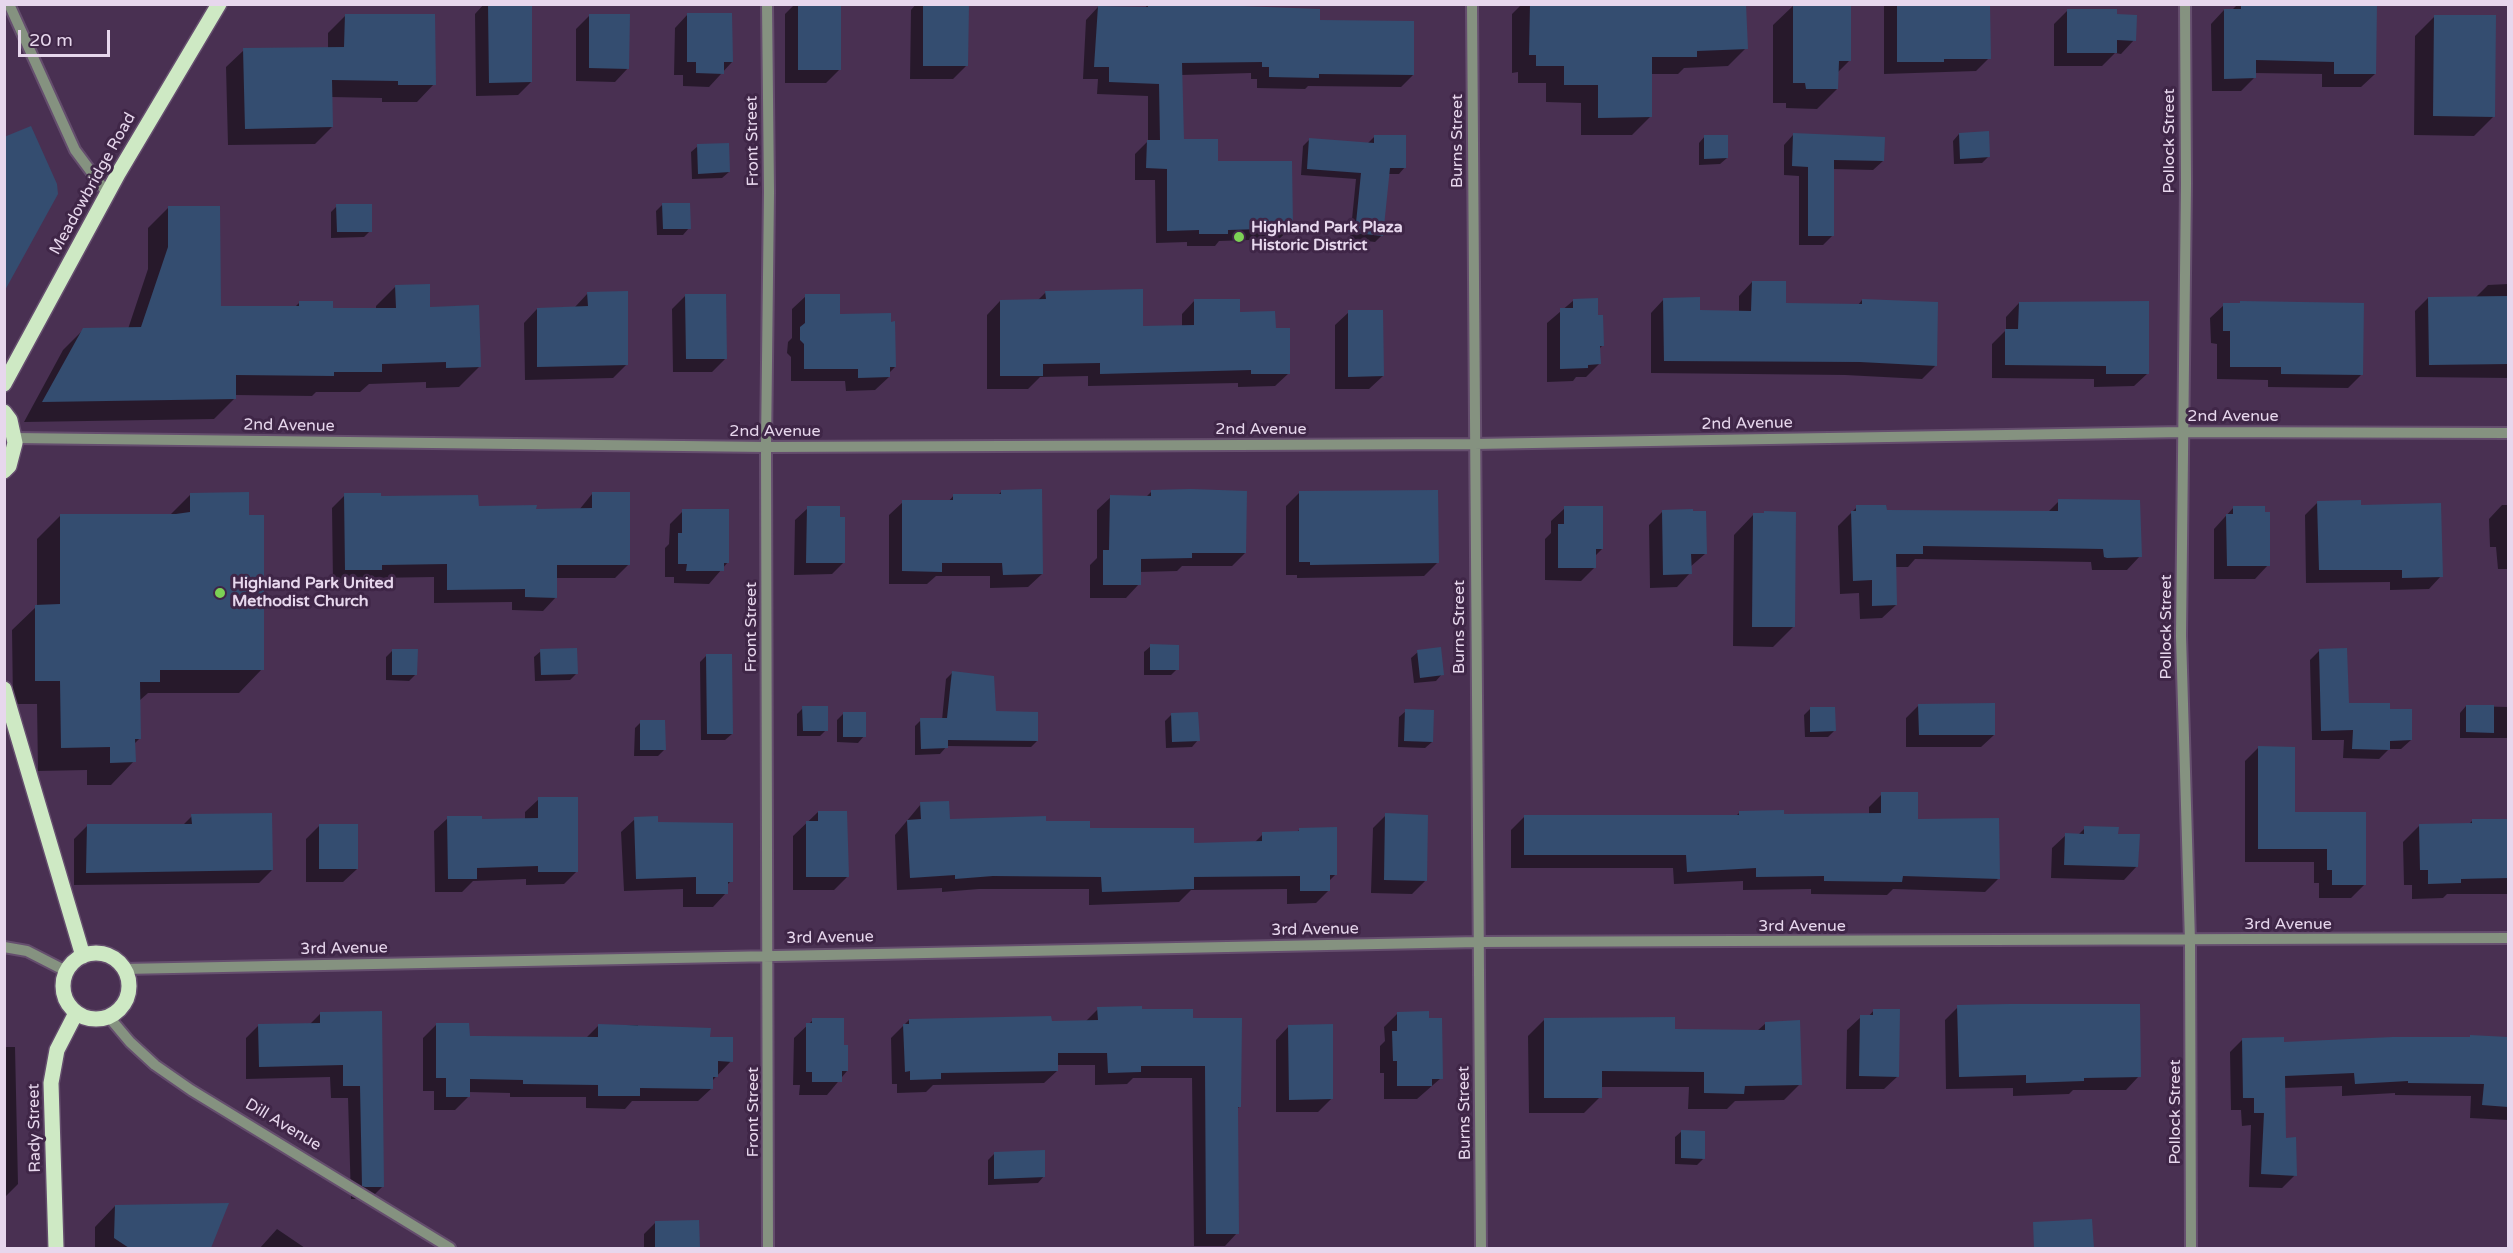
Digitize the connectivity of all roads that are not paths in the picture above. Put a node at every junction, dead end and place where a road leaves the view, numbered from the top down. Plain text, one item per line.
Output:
1 (9, 4) edge
2 (219, 4) edge
3 (767, 4) edge
4 (1472, 4) edge
5 (2185, 4) edge
6 (107, 193) junction
7 (4, 384) edge
8 (4, 412) edge
9 (2183, 432) junction
10 (2508, 433) edge
11 (14, 438) junction
12 (1474, 444) junction
13 (766, 447) junction
14 (4, 471) edge
15 (4, 689) edge
16 (2508, 938) edge
17 (2190, 941) junction
18 (1478, 942) junction
19 (4, 947) edge
20 (769, 954) junction
21 (83, 956) junction
22 (123, 969) junction
23 (66, 971) junction
24 (76, 1013) junction
25 (109, 1017) junction
26 (56, 1248) edge
27 (450, 1248) edge
28 (768, 1248) edge
29 (1481, 1248) edge
30 (2191, 1248) edge

1 - 6 street
2 - 6 main road, Meadowbridge Road
3 - 13 street, Front Street
4 - 12 street, Burns Street
5 - 9 street, Pollock Street
6 - 7 main road, Meadowbridge Road
8 - 11 main road
9 - 10 street, 2nd Avenue
9 - 12 street, 2nd Avenue
9 - 17 street, Pollock Street
11 - 13 street, 2nd Avenue
11 - 14 main road
12 - 13 street, 2nd Avenue
12 - 18 street, Burns Street
13 - 20 street, Front Street
15 - 21 main road
16 - 17 street, 3rd Avenue
17 - 18 street, 3rd Avenue
17 - 30 street, Pollock Street
18 - 20 street, 3rd Avenue
18 - 29 street, Burns Street
19 - 23 street
20 - 22 street, 3rd Avenue
20 - 28 street, Front Street
21 - 22 main road
21 - 23 main road
22 - 25 main road
23 - 24 main road
24 - 25 main road
24 - 26 main road, Rady Street
25 - 27 street, Dill Avenue

